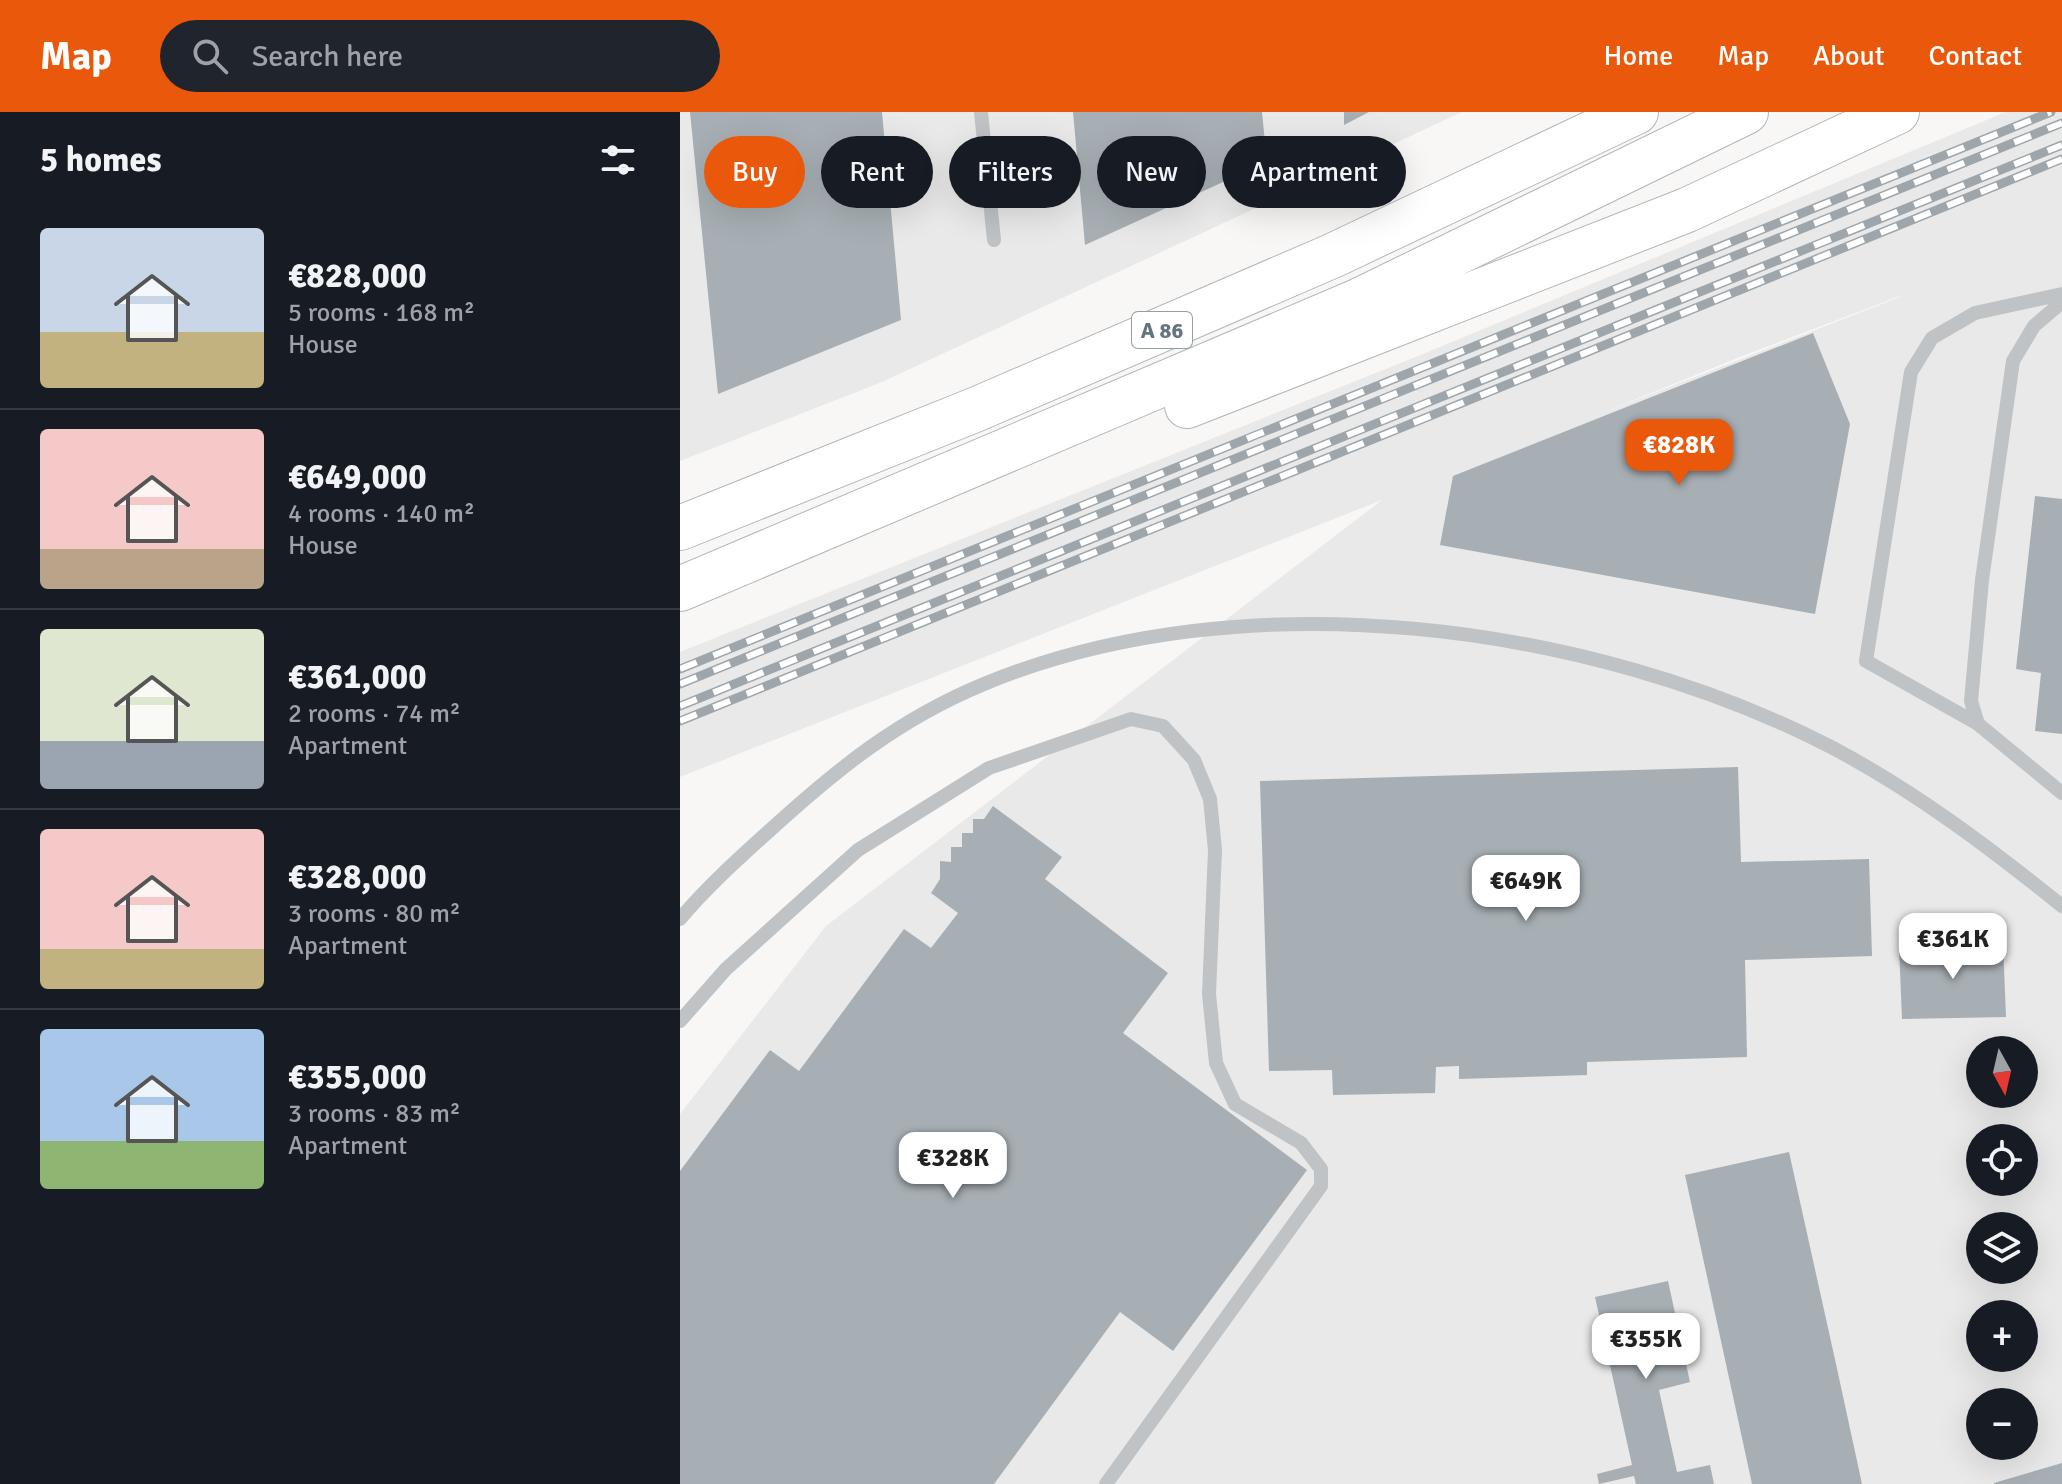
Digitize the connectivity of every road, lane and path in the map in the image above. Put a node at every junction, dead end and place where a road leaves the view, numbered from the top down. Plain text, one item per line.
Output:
1 (981, 112) edge
2 (1636, 112) edge
3 (1746, 112) edge
4 (1897, 112) edge
5 (994, 240) dead end
6 (2062, 294) edge
7 (2062, 302) edge
8 (996, 456) junction
9 (680, 528) edge
10 (680, 589) edge
11 (1978, 724) junction
12 (2062, 793) edge
13 (2062, 906) edge
14 (680, 919) edge
15 (680, 1021) edge
16 (1106, 1484) edge

1 - 5 lane
2 - 9 highway, A 86
3 - 8 highway, A 86
4 - 8 highway
6 - 11 lane
7 - 11 lane
8 - 10 highway, A 86
11 - 12 lane
13 - 14 lane
15 - 16 lane

